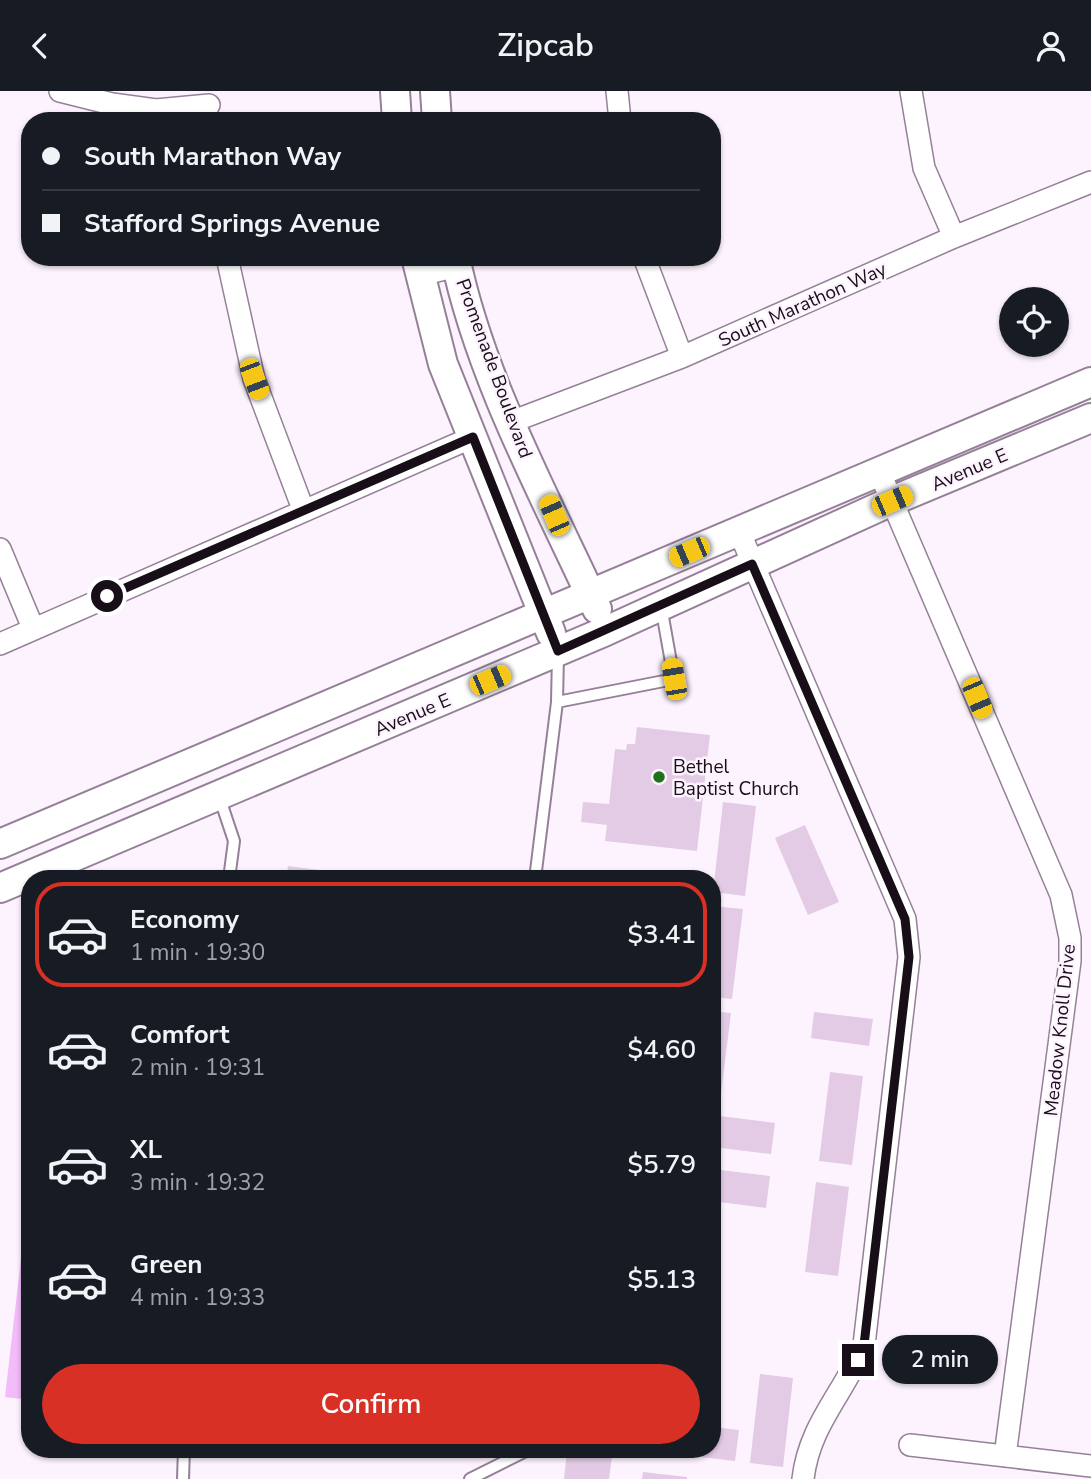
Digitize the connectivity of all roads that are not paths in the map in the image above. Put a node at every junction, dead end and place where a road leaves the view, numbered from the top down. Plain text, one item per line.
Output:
1 (60, 91) edge
2 (395, 91) edge
3 (435, 91) edge
4 (617, 91) edge
5 (911, 91) edge
6 (210, 106) edge
7 (396, 112) edge
8 (436, 112) edge
9 (619, 112) edge
10 (1091, 182) edge
11 (954, 237) junction
12 (229, 266) edge
13 (418, 266) edge
14 (457, 266) edge
15 (648, 266) edge
16 (682, 357) junction
17 (1091, 383) edge
18 (1091, 418) edge
19 (511, 422) junction
20 (473, 437) junction
21 (879, 471) junction
22 (892, 501) junction
23 (303, 509) junction
24 (739, 531) junction
25 (0, 549) edge
26 (752, 564) junction
27 (590, 594) junction
28 (661, 607) junction
29 (544, 615) junction
30 (33, 628) junction
31 (606, 631) junction
32 (0, 644) edge
33 (558, 651) junction
34 (557, 702) junction
35 (204, 759) junction
36 (219, 796) junction
37 (0, 844) edge
38 (43, 870) edge
39 (230, 870) edge
40 (536, 870) edge
41 (21, 879) edge
42 (0, 888) edge
43 (910, 1445) dead end
44 (1005, 1456) junction
45 (184, 1458) edge
46 (512, 1458) edge
47 (1091, 1466) edge
48 (183, 1479) edge
49 (470, 1479) edge
50 (803, 1479) edge

1 - 6 street
2 - 7 street
3 - 8 street
4 - 9 street
5 - 11 street
10 - 11 street, South Marathon Way
11 - 16 street, South Marathon Way
12 - 23 street
13 - 20 street
14 - 19 street, Promenade Boulevard
15 - 16 street
16 - 19 street, South Marathon Way
17 - 21 street, Avenue E
18 - 22 street, Avenue E
19 - 27 street, Promenade Boulevard
20 - 23 street
20 - 29 street
21 - 22 street, Meadow Knoll Drive
21 - 24 street, Avenue E
22 - 26 street, Avenue E
22 - 44 street, Meadow Knoll Drive
23 - 30 street
24 - 26 street
24 - 27 street, Avenue E
25 - 30 street
26 - 28 street, Avenue E
26 - 50 street
27 - 29 street, Avenue E
27 - 31 street, Promenade Boulevard
28 - 31 street, Avenue E
28 - 34 lane
29 - 33 street
29 - 35 street, Avenue E
30 - 32 street
31 - 33 street, Avenue E
33 - 34 lane
33 - 36 street, Avenue E
34 - 40 lane
35 - 36 street
35 - 37 street, Avenue E
36 - 38 street, Avenue E
36 - 39 lane
41 - 42 street, Avenue E
43 - 44 street
44 - 47 street
45 - 48 lane
46 - 49 lane

